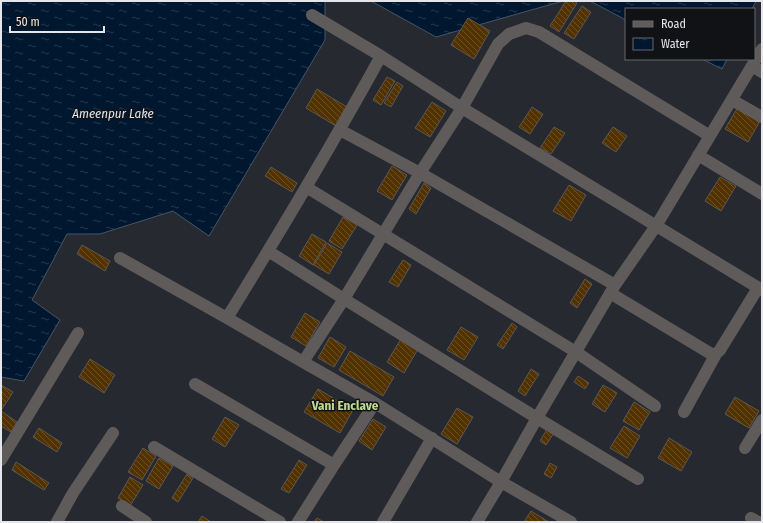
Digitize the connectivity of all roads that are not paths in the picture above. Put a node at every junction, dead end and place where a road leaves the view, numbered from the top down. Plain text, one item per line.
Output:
1 (312, 15) dead end
2 (762, 49) edge
3 (381, 56) junction
4 (757, 69) edge
5 (732, 100) junction
6 (462, 108) junction
7 (762, 117) edge
8 (340, 130) junction
9 (710, 136) junction
10 (698, 155) junction
11 (420, 173) junction
12 (306, 187) junction
13 (762, 194) edge
14 (656, 226) junction
15 (383, 234) junction
16 (268, 251) junction
17 (120, 258) dead end
18 (613, 289) junction
19 (760, 289) edge
20 (344, 299) junction
21 (227, 318) junction
22 (78, 333) dead end
23 (576, 352) junction
24 (716, 354) junction
25 (303, 362) junction
26 (195, 384) dead end
27 (375, 402) junction
28 (655, 406) dead end
29 (684, 412) dead end
30 (537, 418) junction
31 (762, 420) edge
32 (113, 433) dead end
33 (432, 438) junction
34 (154, 447) dead end
35 (745, 448) dead end
36 (1, 460) edge
37 (334, 465) junction
38 (638, 479) dead end
39 (501, 482) junction
40 (122, 506) dead end
41 (57, 522) edge
42 (146, 522) edge
43 (280, 522) edge
44 (298, 522) edge
45 (383, 522) edge
46 (477, 522) edge
47 (571, 522) edge

1 - 3 street
2 - 4 street
3 - 6 street
3 - 8 street
4 - 5 street
5 - 7 street
5 - 9 street
6 - 9 street
6 - 11 street
6 - 14 street
8 - 11 street
8 - 12 street
9 - 10 street
10 - 13 street
10 - 14 street
11 - 15 street
11 - 18 street
12 - 15 street
12 - 16 street
14 - 18 street
14 - 19 street
15 - 20 street
15 - 23 street
16 - 20 street
16 - 21 street
17 - 21 street
18 - 23 street
18 - 24 street
19 - 24 street
20 - 25 street
20 - 30 street
21 - 25 street
22 - 36 street
23 - 28 street
23 - 30 street
24 - 29 street
25 - 27 street
26 - 37 street
27 - 33 street
27 - 37 street
30 - 38 street
30 - 39 street
31 - 35 street
32 - 41 street
33 - 39 street
33 - 45 street
34 - 43 street
37 - 44 street
39 - 46 street
39 - 47 street
40 - 42 street

